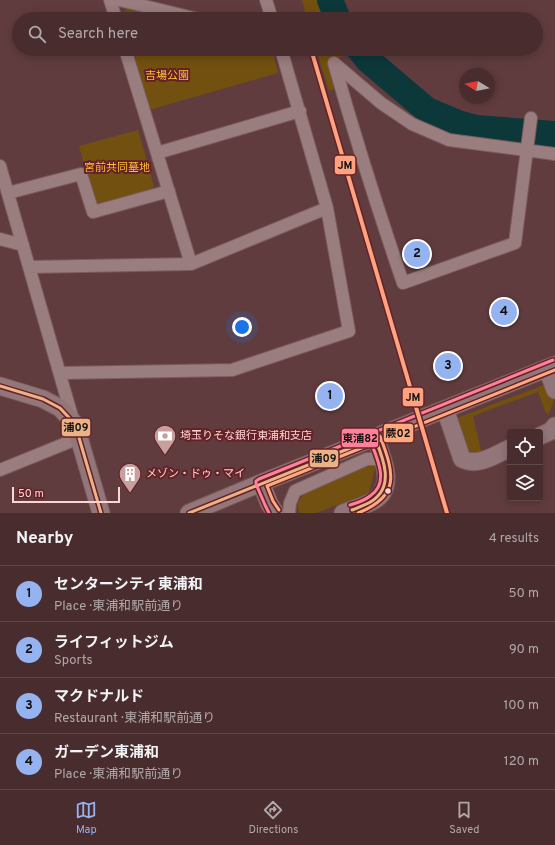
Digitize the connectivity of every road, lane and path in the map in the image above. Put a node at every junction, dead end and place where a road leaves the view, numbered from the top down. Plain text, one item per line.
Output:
1 (110, 0) edge
2 (119, 0) edge
3 (266, 0) edge
4 (114, 12) edge
5 (169, 12) edge
6 (270, 12) edge
7 (127, 56) edge
8 (283, 56) edge
9 (300, 112) junction
10 (531, 118) dead end
11 (527, 151) junction
12 (157, 153) junction
13 (555, 154) edge
14 (0, 166) edge
15 (169, 191) junction
16 (8, 193) junction
17 (327, 208) junction
18 (0, 238) edge
19 (23, 245) junction
20 (191, 264) junction
21 (29, 267) junction
22 (551, 367) edge
23 (60, 373) junction
24 (0, 386) edge
25 (555, 390) edge
26 (445, 409) junction
27 (555, 426) edge
28 (77, 431) junction
29 (543, 435) edge
30 (375, 438) junction
31 (507, 449) edge
32 (384, 462) junction
33 (0, 470) edge
34 (260, 483) junction
35 (101, 513) edge
36 (189, 513) edge
37 (275, 513) edge
38 (289, 513) edge
39 (344, 513) edge

1 - 4 street
2 - 5 street
3 - 6 street
7 - 12 street
8 - 9 street
9 - 12 street
9 - 17 street
10 - 11 street
11 - 11 street
11 - 13 street
12 - 15 street
14 - 16 street
15 - 16 street
15 - 20 street
16 - 19 street
17 - 20 street
17 - 23 street
18 - 19 street
19 - 21 street
20 - 21 street
21 - 23 street
22 - 25 street
22 - 26 street
23 - 28 street
24 - 28 street
26 - 30 street
26 - 31 street
27 - 29 street
28 - 33 street
28 - 35 street
30 - 32 street
30 - 34 street
32 - 38 street
32 - 39 street
34 - 36 street
34 - 37 street

